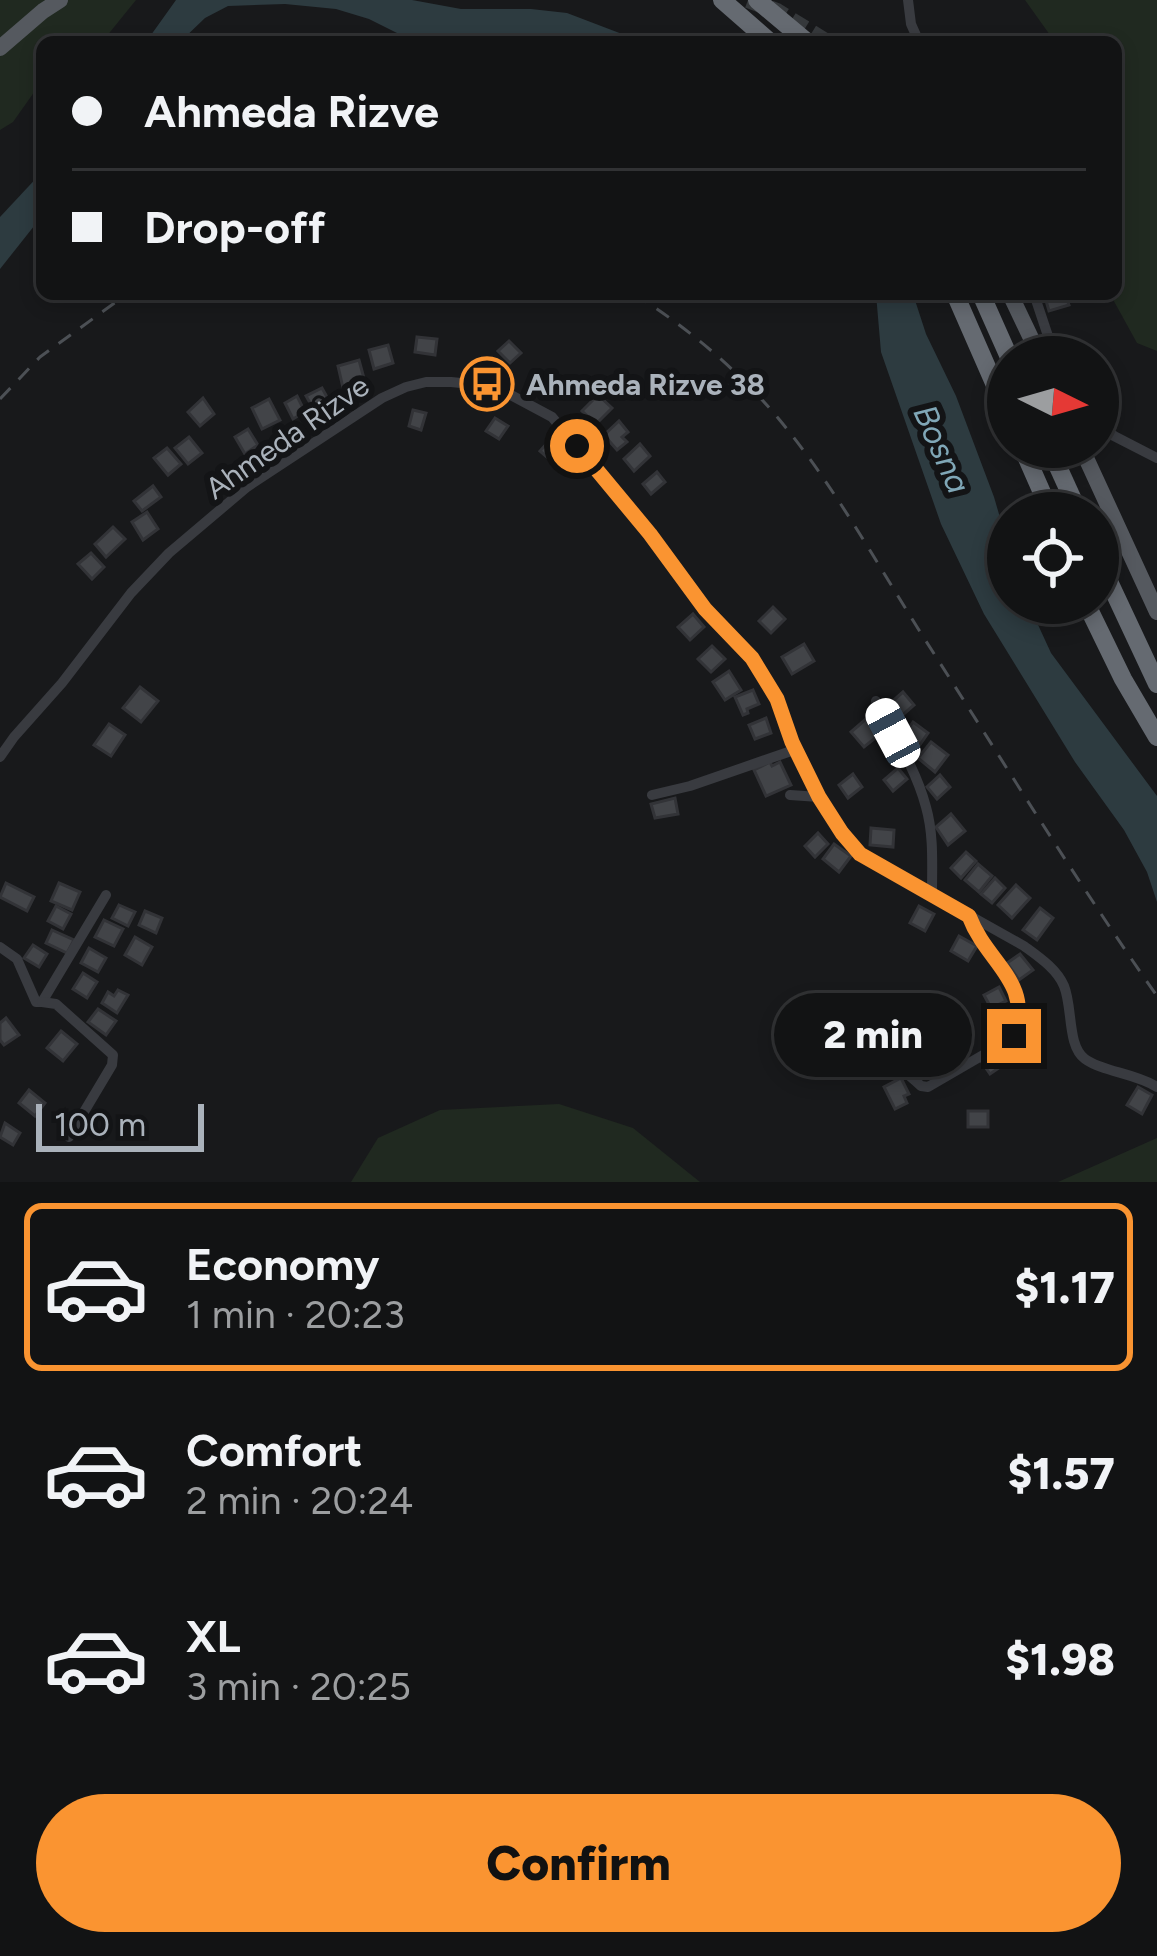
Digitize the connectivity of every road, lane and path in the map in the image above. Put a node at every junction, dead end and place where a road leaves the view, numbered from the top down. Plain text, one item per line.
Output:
1 (60, 0) edge
2 (722, 0) edge
3 (757, 0) edge
4 (908, 0) edge
5 (763, 36) edge
6 (800, 36) edge
7 (916, 36) edge
8 (0, 48) edge
9 (959, 300) edge
10 (984, 300) edge
11 (1015, 300) edge
12 (1036, 300) edge
13 (1035, 325) junction
14 (1000, 336) edge
15 (1037, 336) edge
16 (1042, 336) edge
17 (987, 366) edge
18 (1119, 439) edge
19 (1157, 458) edge
20 (1091, 468) edge
21 (1119, 603) edge
22 (1157, 612) edge
23 (1096, 624) edge
24 (1157, 684) edge
25 (876, 701) dead end
26 (1157, 736) edge
27 (797, 749) junction
28 (0, 757) edge
29 (652, 794) dead end
30 (790, 795) dead end
31 (819, 797) junction
32 (932, 894) junction
33 (106, 895) dead end
34 (969, 916) junction
35 (0, 947) edge
36 (42, 1002) junction
37 (819, 1045) dead end
38 (892, 1065) junction
39 (866, 1075) dead end
40 (1157, 1087) edge
41 (69, 1137) dead end

1 - 8 main road
2 - 5 highway
3 - 6 highway
4 - 7 street
9 - 17 highway
10 - 14 highway
11 - 13 main road
12 - 13 street
13 - 15 main road
13 - 16 street
18 - 19 street
20 - 22 main road
21 - 24 highway
23 - 26 highway
25 - 32 street
27 - 28 street, Ahmeda Rizve
27 - 29 street
27 - 31 street, Ahmeda Rizve
30 - 31 street
31 - 32 street, Ahmeda Rizve
32 - 34 street, Ahmeda Rizve
33 - 36 street
34 - 38 street
34 - 40 street, Ahmeda Rizve
35 - 36 street
36 - 41 street
37 - 38 lane
38 - 39 street

